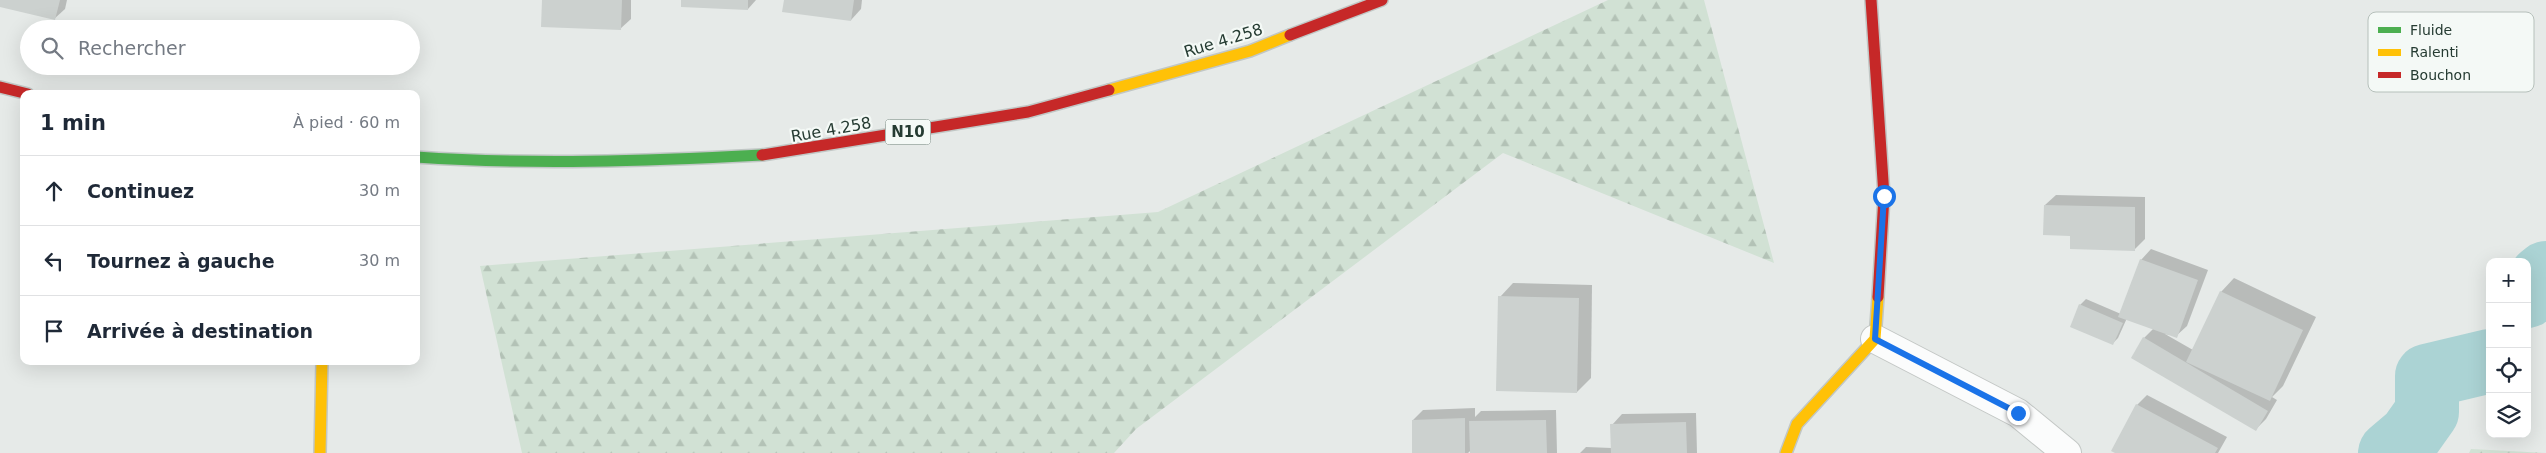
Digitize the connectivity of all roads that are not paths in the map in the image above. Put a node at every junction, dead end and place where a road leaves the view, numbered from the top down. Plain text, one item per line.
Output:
1 (1382, 0) edge
2 (1871, 0) edge
3 (0, 87) edge
4 (20, 92) edge
5 (420, 157) edge
6 (1875, 339) junction
7 (322, 365) edge
8 (320, 453) edge
9 (1786, 453) edge
10 (2067, 453) edge

1 - 5 main road, Rue 4.258 / N10
2 - 6 main road
3 - 4 main road
6 - 9 main road
6 - 10 street
7 - 8 main road

